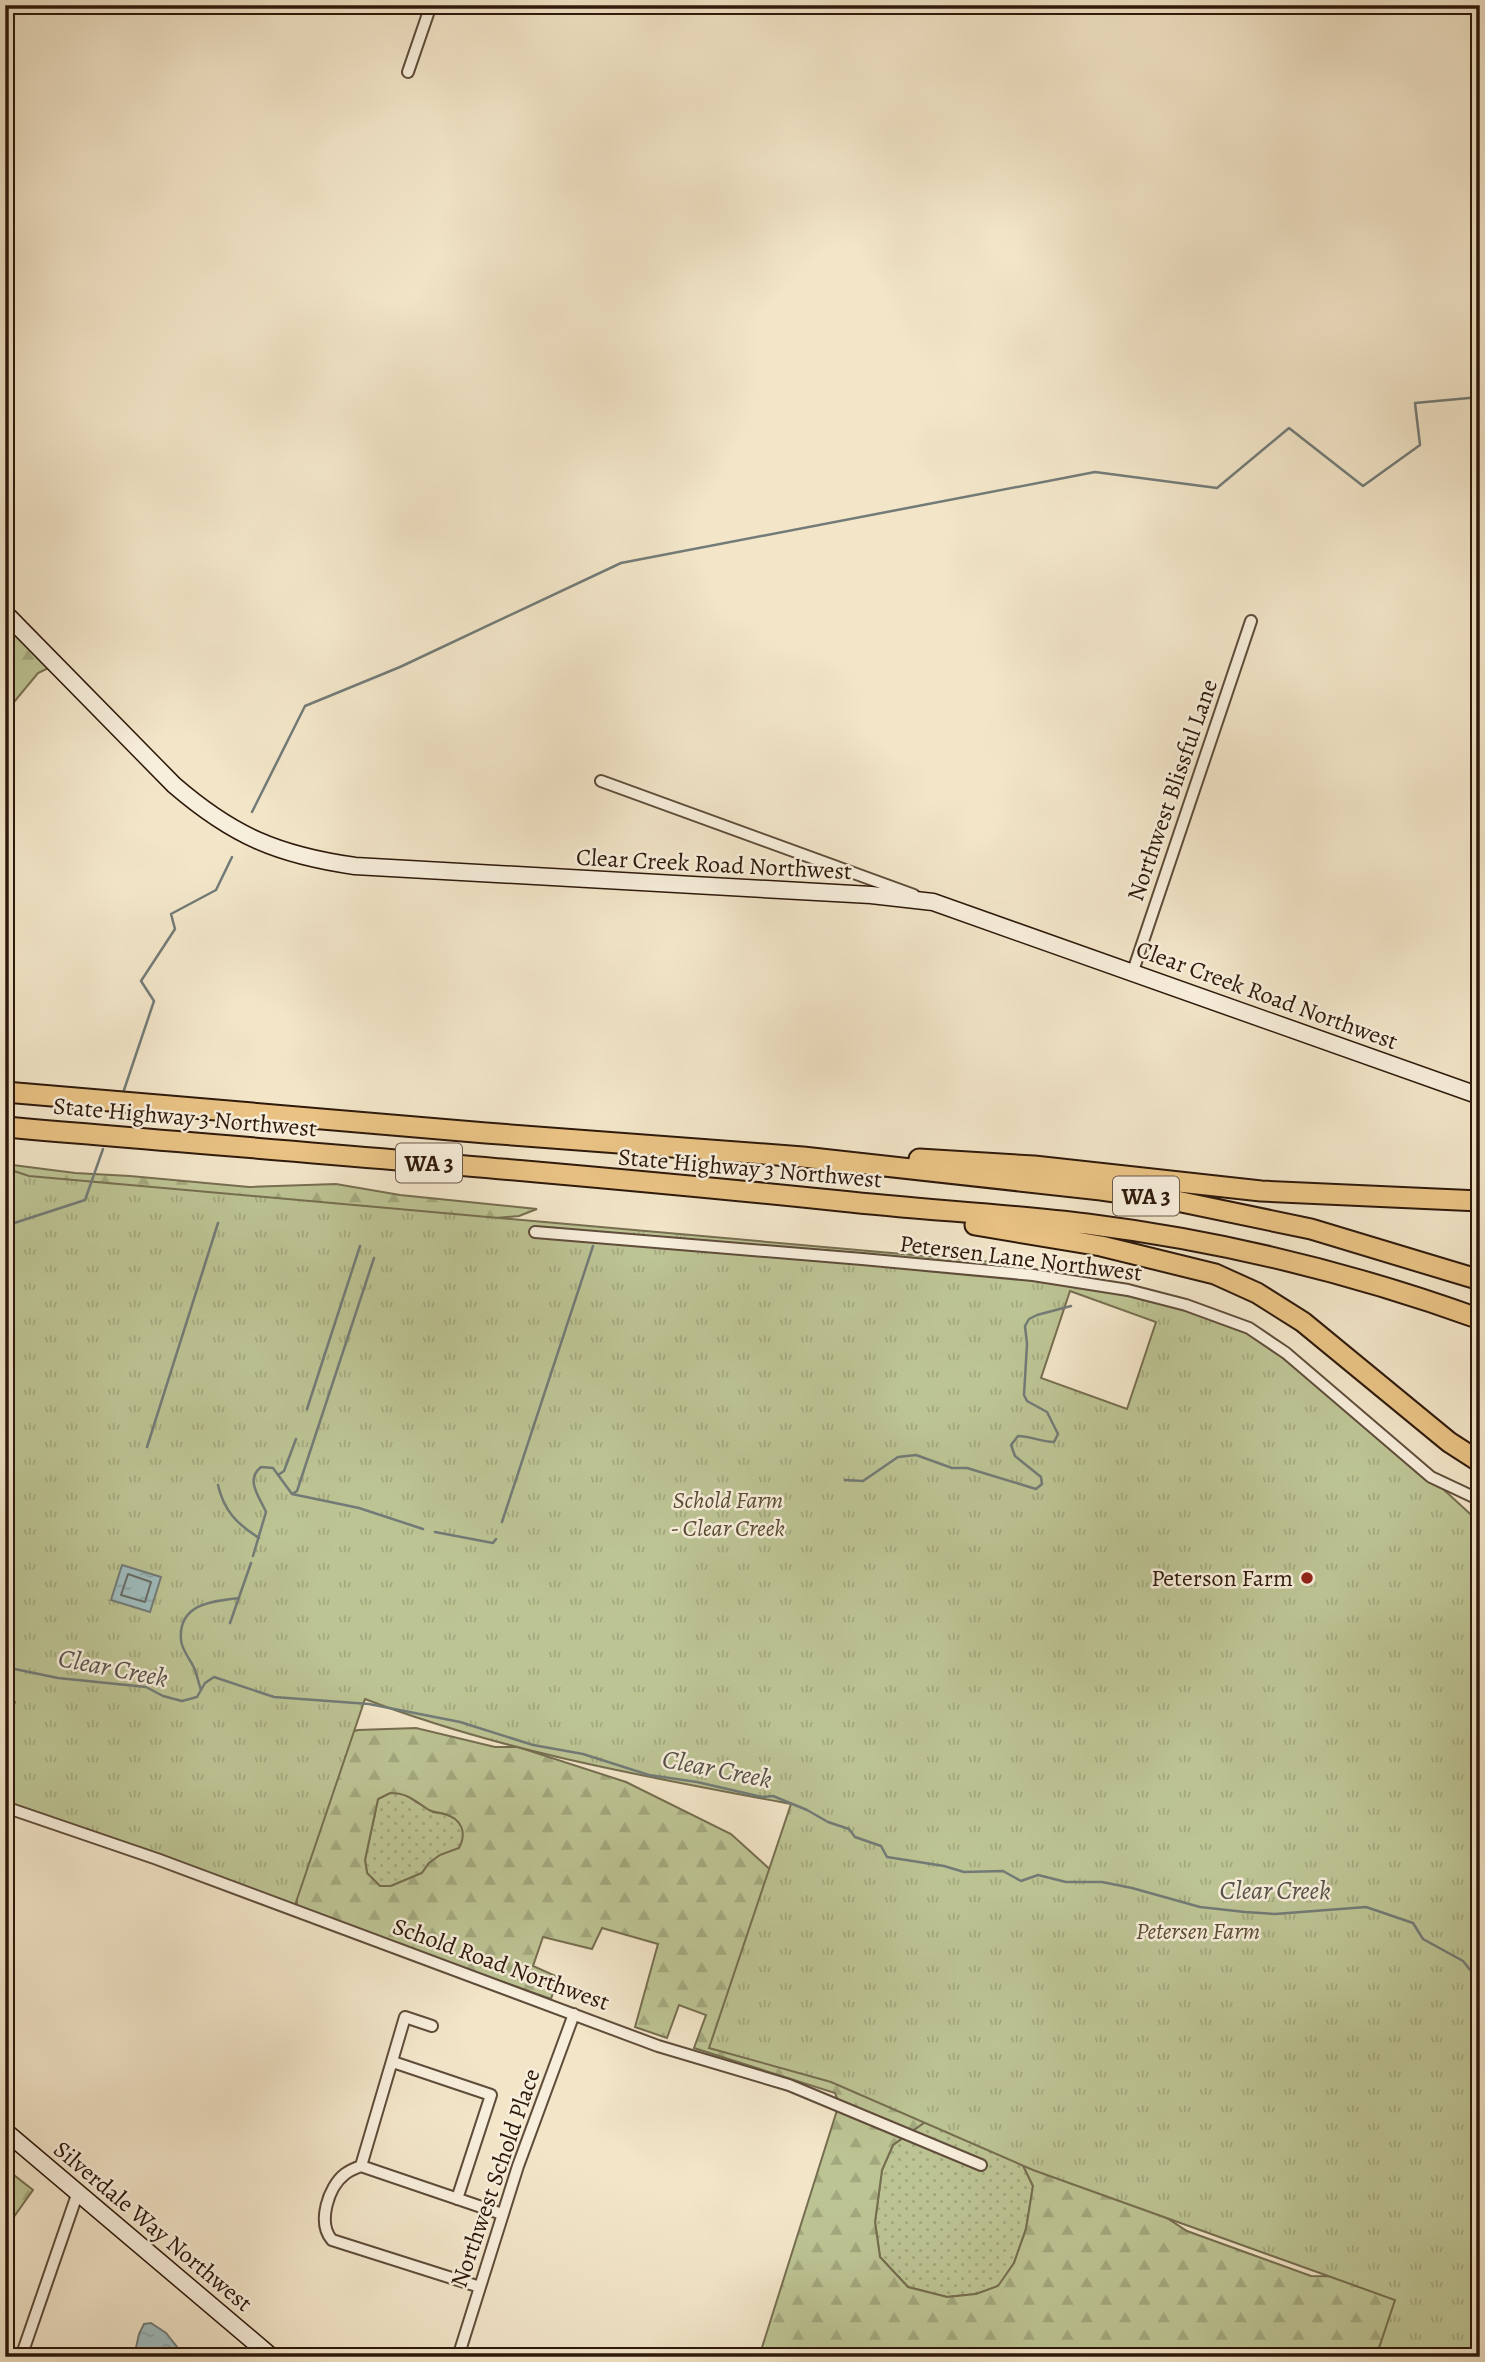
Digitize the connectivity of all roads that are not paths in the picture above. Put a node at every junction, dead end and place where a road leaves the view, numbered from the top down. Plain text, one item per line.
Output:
1 (431, 5) edge
2 (408, 72) dead end
3 (5, 613) edge
4 (1251, 621) dead end
5 (601, 781) dead end
6 (933, 902) junction
7 (1133, 971) junction
8 (5, 1091) edge
9 (1480, 1096) edge
10 (5, 1127) edge
11 (803, 1157) junction
12 (1480, 1201) edge
13 (853, 1203) junction
14 (535, 1233) dead end
15 (1480, 1280) edge
16 (1480, 1319) edge
17 (1480, 1462) edge
18 (1480, 1500) edge
19 (5, 1807) edge
20 (573, 2014) junction
21 (432, 2026) dead end
22 (393, 2062) junction
23 (5, 2131) edge
24 (981, 2165) dead end
25 (361, 2166) junction
26 (78, 2192) junction
27 (457, 2199) junction
28 (502, 2214) junction
29 (480, 2287) junction
30 (21, 2357) edge
31 (272, 2357) edge
32 (458, 2357) edge

1 - 2 street
3 - 6 main road, Clear Creek Road Northwest
4 - 7 street, Northwest Blissful Lane
5 - 6 street
6 - 7 main road, Clear Creek Road Northwest
7 - 9 main road, Clear Creek Road Northwest
8 - 11 highway, State Highway 3 Northwest / WA 3
10 - 13 highway, State Highway 3 Northwest / WA 3
11 - 12 highway
11 - 15 highway, State Highway 3 Northwest / WA 3
13 - 16 highway, State Highway 3 Northwest / WA 3
13 - 17 highway
14 - 18 street, Petersen Lane Northwest
19 - 20 street, Schold Road Northwest
20 - 24 street, Schold Road Northwest
20 - 28 street, Northwest Schold Place
21 - 22 street
22 - 25 street
22 - 27 street
23 - 26 main road, Silverdale Way Northwest
25 - 27 street
25 - 29 street
26 - 30 street
26 - 31 main road, Silverdale Way Northwest
27 - 28 street
28 - 29 street, Northwest Schold Place
29 - 32 street, Northwest Schold Place

